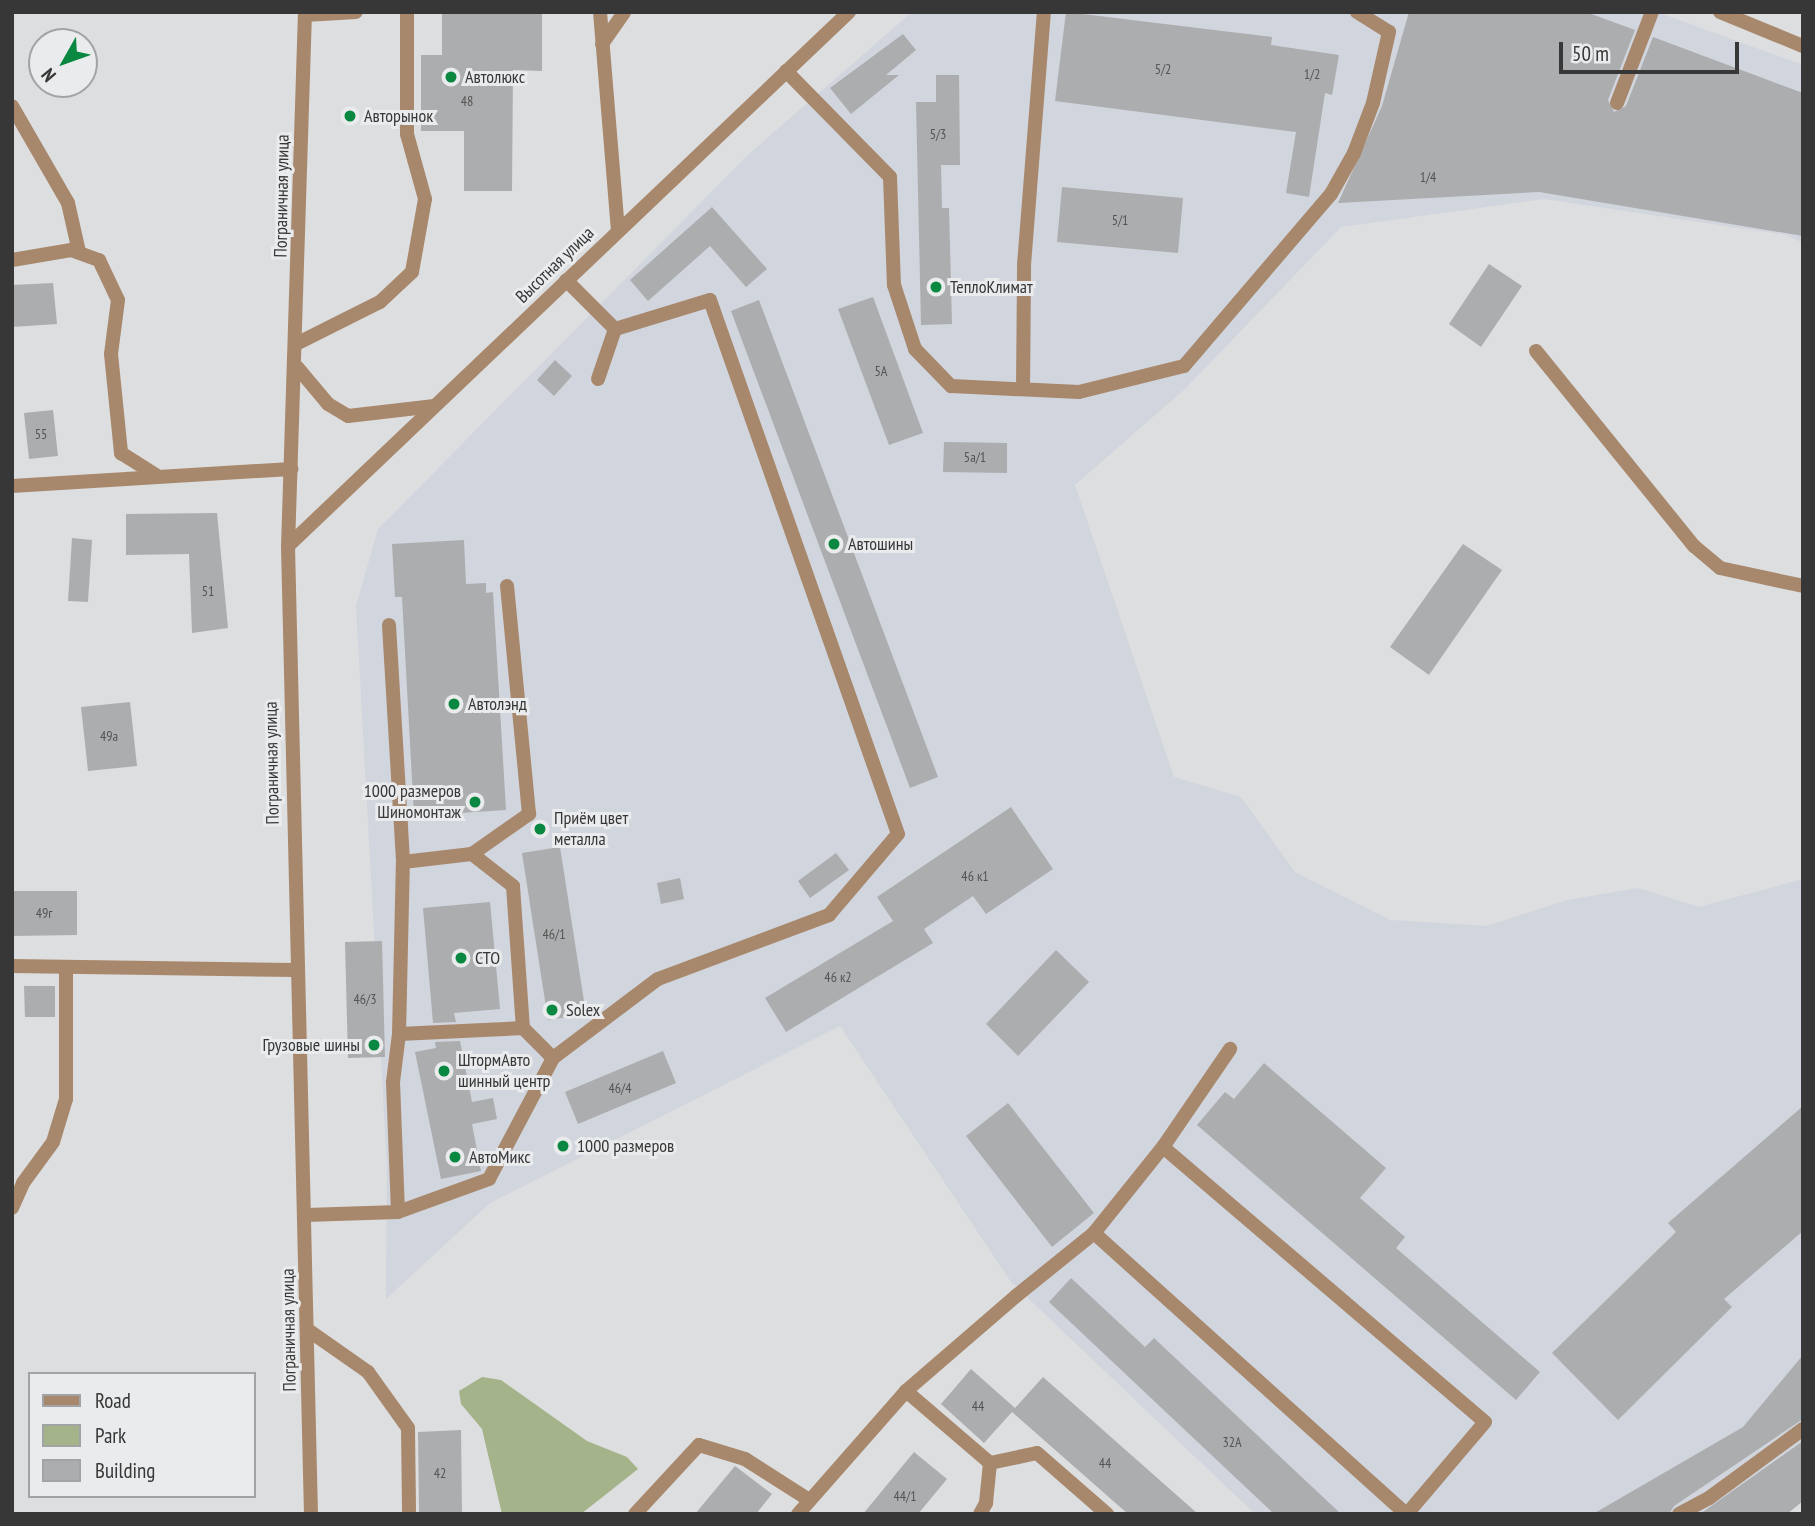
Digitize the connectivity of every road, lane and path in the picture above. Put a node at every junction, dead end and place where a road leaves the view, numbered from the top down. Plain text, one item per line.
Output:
1 (356, 12) edge
2 (407, 12) edge
3 (600, 12) edge
4 (624, 12) edge
5 (849, 12) edge
6 (1044, 12) edge
7 (1357, 12) edge
8 (1652, 12) edge
9 (1720, 12) edge
10 (305, 13) edge
11 (601, 44) junction
12 (1803, 46) edge
13 (786, 71) junction
14 (1617, 103) dead end
15 (12, 106) edge
16 (618, 230) junction
17 (79, 252) junction
18 (12, 260) edge
19 (566, 280) junction
20 (615, 329) junction
21 (298, 343) junction
22 (1536, 351) dead end
23 (297, 367) junction
24 (598, 379) dead end
25 (1023, 389) junction
26 (434, 406) junction
27 (290, 469) junction
28 (156, 475) junction
29 (12, 486) edge
30 (288, 546) junction
31 (507, 586) dead end
32 (1803, 586) edge
33 (389, 625) dead end
34 (472, 854) junction
35 (403, 862) junction
36 (12, 966) edge
37 (66, 970) junction
38 (295, 971) junction
39 (523, 1028) junction
40 (399, 1034) junction
41 (1230, 1049) dead end
42 (553, 1058) junction
43 (1163, 1147) junction
44 (12, 1208) edge
45 (398, 1212) junction
46 (306, 1215) junction
47 (1094, 1233) junction
48 (308, 1330) junction
49 (906, 1391) junction
50 (1803, 1429) edge
51 (990, 1463) junction
52 (809, 1500) junction
53 (311, 1514) edge
54 (409, 1514) edge
55 (635, 1514) edge
56 (798, 1514) edge
57 (980, 1514) edge
58 (1107, 1514) edge
59 (1406, 1514) edge
60 (1679, 1514) edge

1 - 10 street
2 - 21 street
3 - 11 street
4 - 11 street
5 - 13 street, Высотная улица
6 - 25 street
7 - 25 street
8 - 14 street
9 - 12 street
10 - 21 street, Пограничная улица
11 - 16 street
13 - 16 street, Высотная улица
13 - 25 street
15 - 17 street
16 - 19 street, Высотная улица
17 - 18 street
17 - 28 street
19 - 20 street
19 - 26 street, Высотная улица
20 - 24 street
20 - 42 street
21 - 23 street, Пограничная улица
22 - 32 street
23 - 26 street
23 - 27 street, Пограничная улица
26 - 30 street, Высотная улица
27 - 28 street
27 - 30 street, Пограничная улица
28 - 29 street
30 - 38 street, Пограничная улица
31 - 34 street
33 - 35 street
34 - 35 street
34 - 39 street
35 - 40 street
36 - 37 street
37 - 38 street
37 - 44 street
38 - 46 street, Пограничная улица
39 - 40 street
39 - 42 street
40 - 45 street
41 - 43 street
42 - 45 street
43 - 47 street
43 - 59 street
45 - 46 street
46 - 48 street, Пограничная улица
47 - 49 street
47 - 59 street
48 - 53 street, Пограничная улица
48 - 54 street
49 - 51 street
49 - 52 street
50 - 60 street
51 - 57 street
51 - 58 street
52 - 55 street
52 - 56 street

